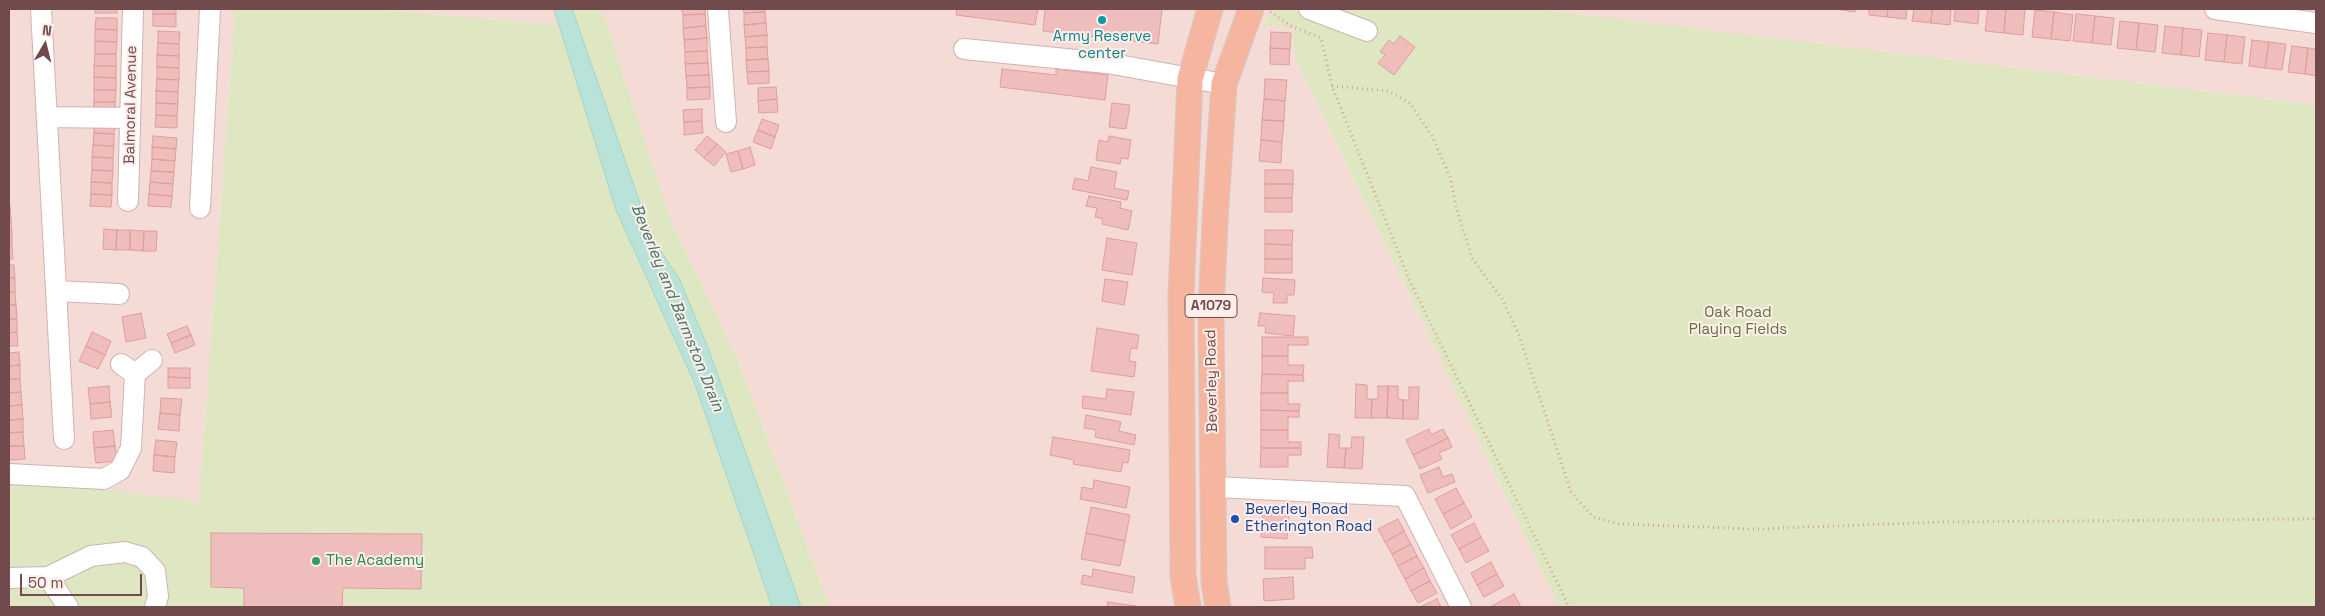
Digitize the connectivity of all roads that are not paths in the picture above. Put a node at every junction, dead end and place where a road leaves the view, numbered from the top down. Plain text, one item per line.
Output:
1 (42, 9) edge
2 (133, 9) edge
3 (210, 9) edge
4 (718, 9) edge
5 (1210, 9) edge
6 (1251, 9) edge
7 (1309, 9) edge
8 (2216, 9) edge
9 (2316, 23) edge
10 (1366, 31) dead end
11 (964, 49) dead end
12 (1190, 79) junction
13 (1224, 84) junction
14 (47, 118) junction
15 (130, 118) junction
16 (726, 122) dead end
17 (128, 201) dead end
18 (200, 208) dead end
19 (1184, 219) junction
20 (1215, 221) junction
21 (56, 291) junction
22 (119, 294) dead end
23 (152, 360) dead end
24 (1212, 414) junction
25 (1182, 415) junction
26 (64, 439) dead end
27 (9, 474) edge
28 (1214, 487) junction
29 (1214, 554) junction
30 (1183, 556) junction
31 (48, 576) junction
32 (9, 578) edge
33 (68, 607) edge
34 (155, 607) edge
35 (1188, 607) edge
36 (1218, 607) edge
37 (1461, 607) edge

1 - 14 street
2 - 15 street, Balmoral Avenue
3 - 18 street
4 - 16 street
5 - 12 main road, Beverley Road / A1079
6 - 13 main road, Beverley Road / A1079
7 - 10 street
8 - 9 street
11 - 12 street
12 - 13 street
12 - 19 main road, Beverley Road / A1079
13 - 20 main road, Beverley Road / A1079
14 - 15 street
14 - 21 street
15 - 17 street, Balmoral Avenue
19 - 20 main road
19 - 25 main road, Beverley Road / A1079
20 - 24 main road, Beverley Road / A1079
21 - 22 street
21 - 26 street
23 - 27 street
24 - 25 main road
24 - 28 main road, Beverley Road / A1079
25 - 30 main road, Beverley Road / A1079
28 - 29 main road, Beverley Road / A1079
28 - 37 street
29 - 30 main road
29 - 36 main road, Beverley Road / A1079
30 - 35 main road, Beverley Road / A1079
31 - 32 street
31 - 33 street
31 - 34 street

